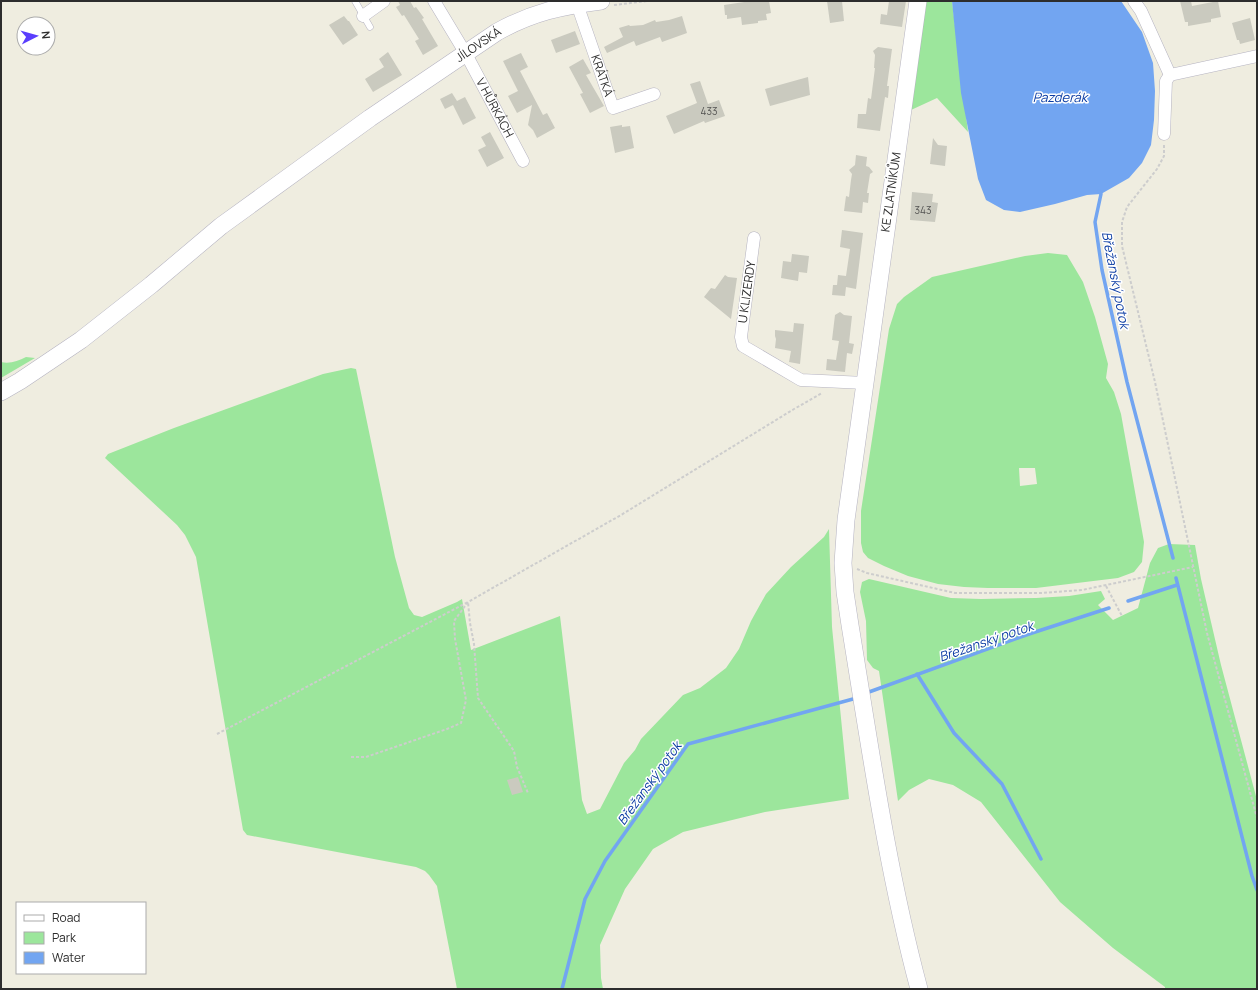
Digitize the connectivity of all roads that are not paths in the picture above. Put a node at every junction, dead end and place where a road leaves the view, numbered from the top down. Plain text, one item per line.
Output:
1 (355, 1) edge
2 (384, 1) edge
3 (434, 1) edge
4 (602, 1) edge
5 (918, 1) edge
6 (1134, 1) edge
7 (576, 2) edge
8 (363, 16) junction
9 (370, 27) dead end
10 (466, 54) junction
11 (1257, 56) edge
12 (1170, 75) junction
13 (654, 94) dead end
14 (1164, 134) road end
15 (523, 161) dead end
16 (754, 238) dead end
17 (865, 383) junction
18 (1, 392) edge
19 (919, 989) edge

1 - 8 lane
2 - 8 street
3 - 10 street, V HŮRKÁCH
4 - 7 main road, JÍLOVSKÁ
5 - 17 main road, KE ZLATNÍKŮM
6 - 12 street
7 - 10 main road, JÍLOVSKÁ
7 - 13 street, KRÁTKÁ
8 - 9 lane
10 - 15 street, V HŮRKÁCH
10 - 18 main road, JÍLOVSKÁ
11 - 12 street
12 - 14 street
16 - 17 street, U KLIZERDY
17 - 19 main road, KE ZLATNÍKŮM

